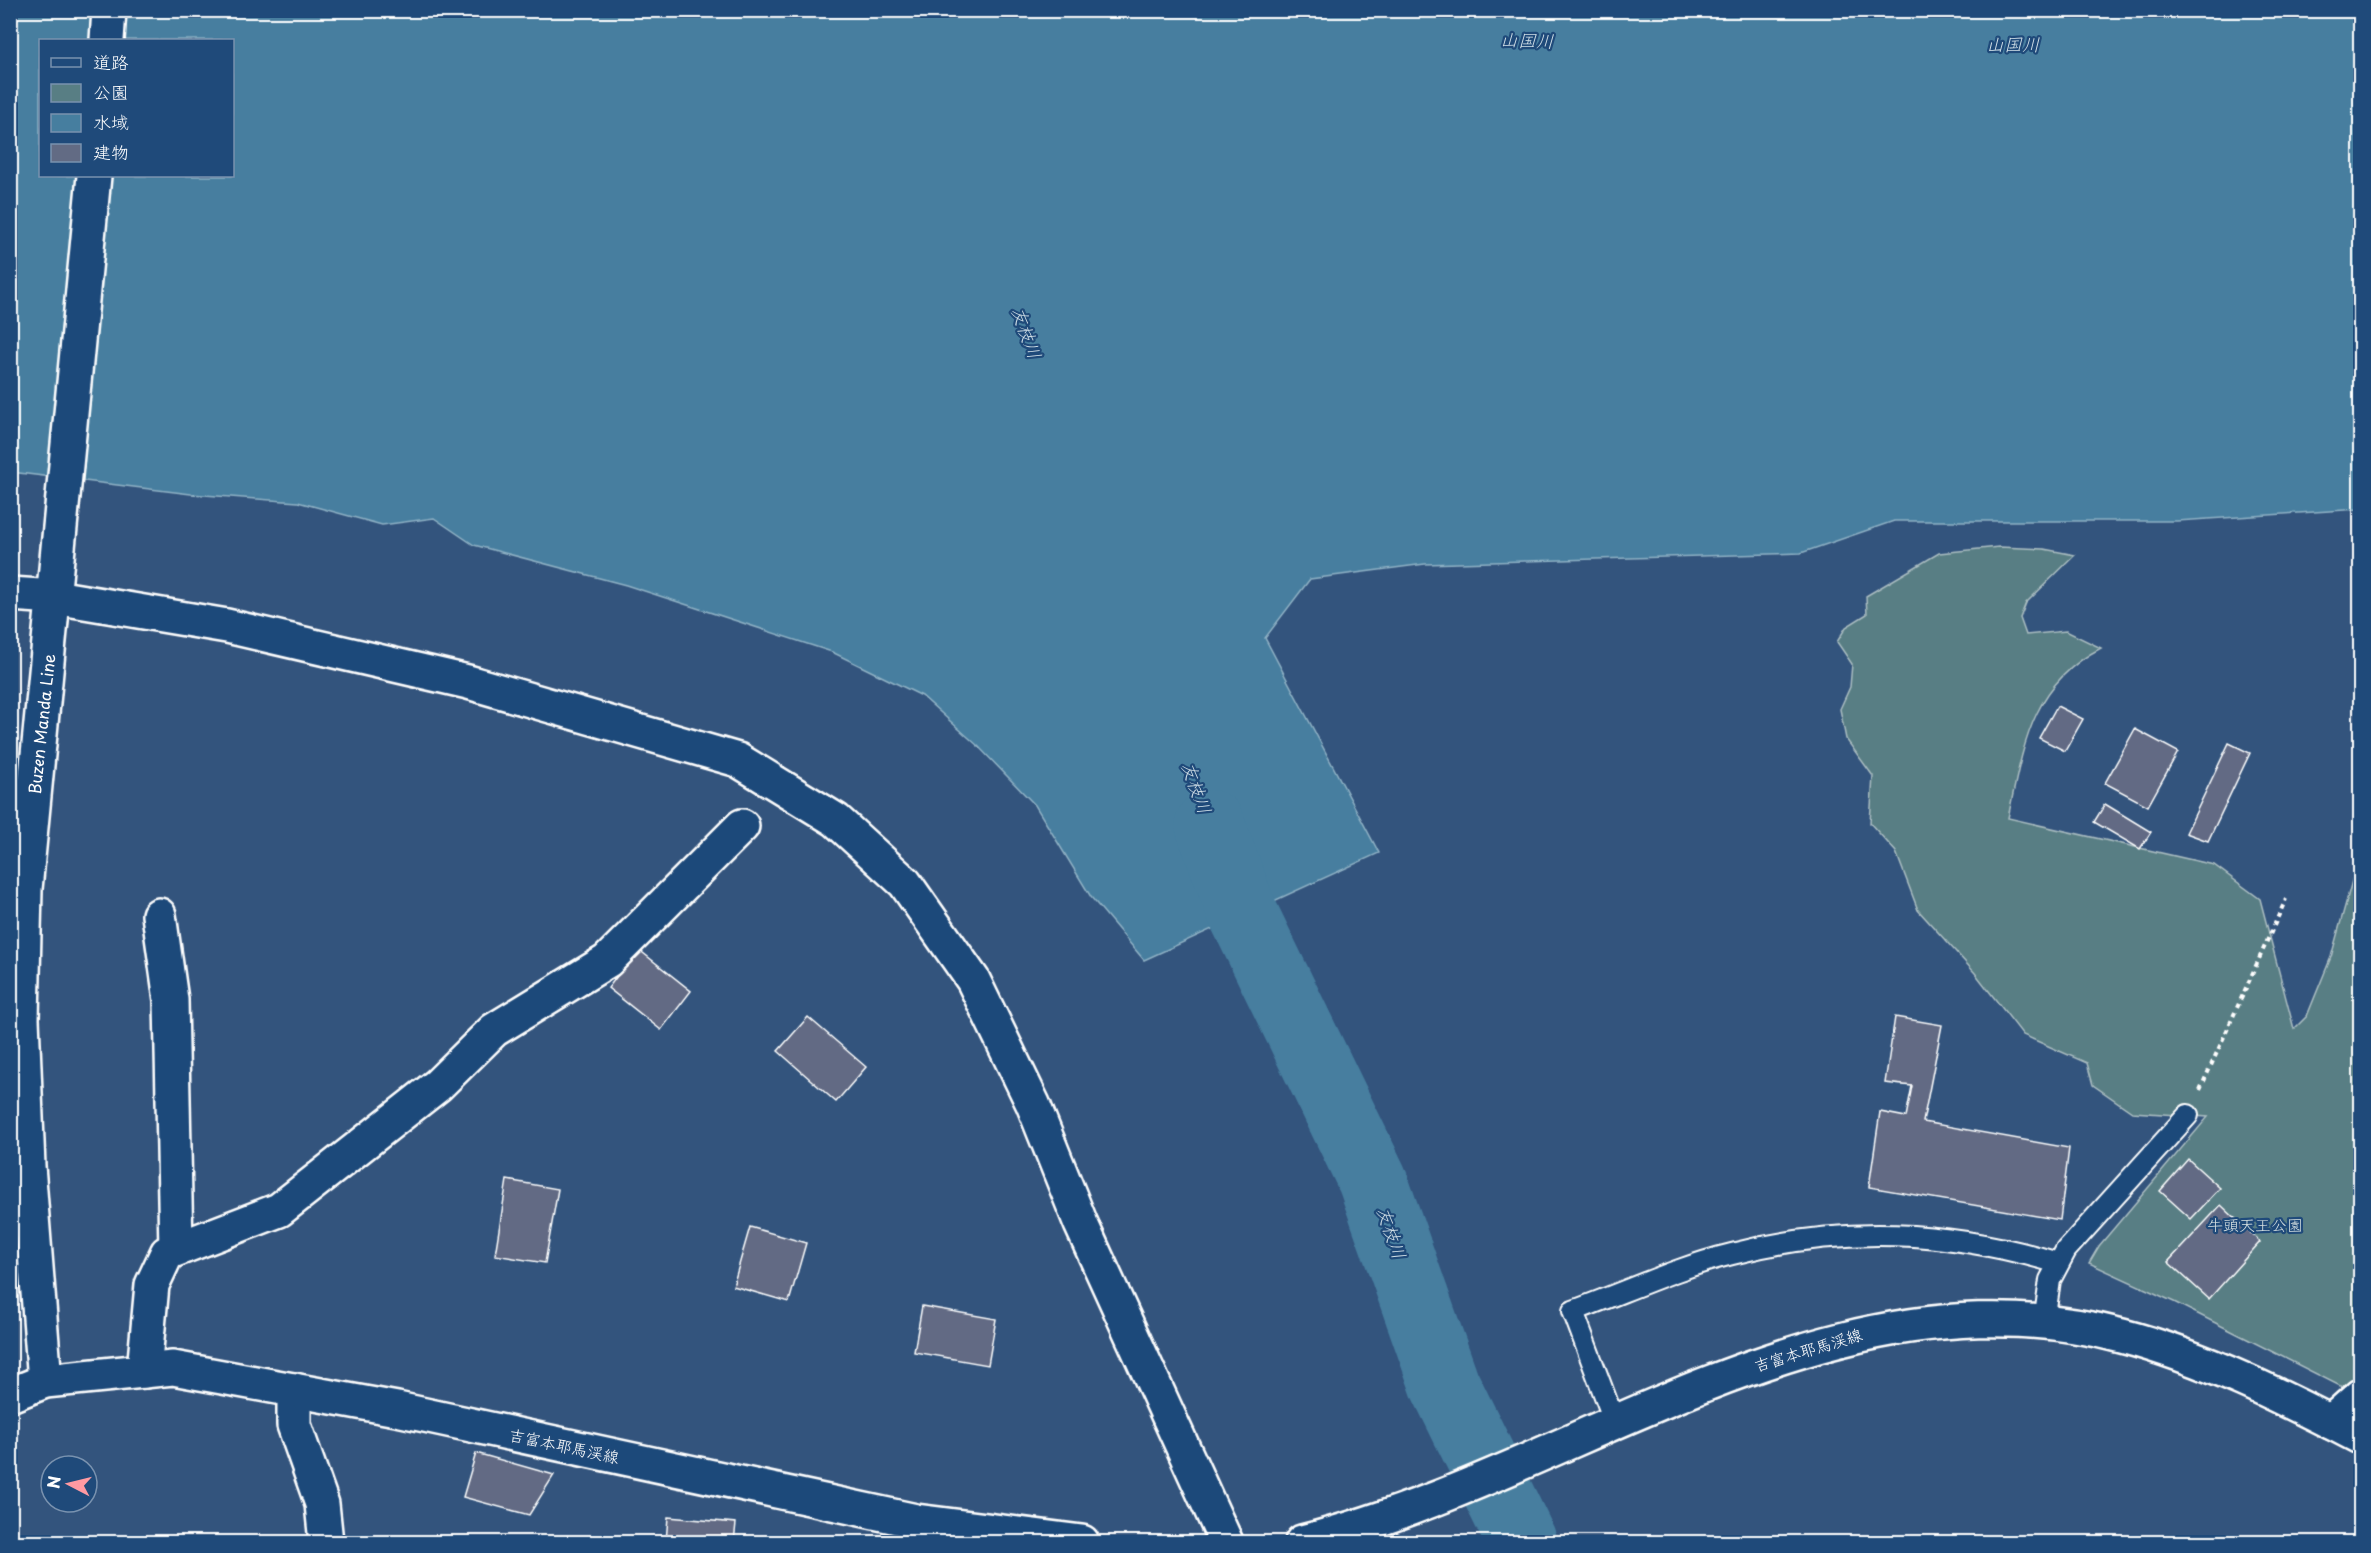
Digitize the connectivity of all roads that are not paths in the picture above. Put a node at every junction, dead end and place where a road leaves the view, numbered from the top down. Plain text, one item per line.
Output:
1 (110, 10) edge
2 (107, 39) edge
3 (94, 177) edge
4 (10, 594) edge
5 (55, 597) junction
6 (742, 826) dead end
7 (159, 915) dead end
8 (16, 1021) edge
9 (2188, 1115) road end
10 (176, 1249) junction
11 (2058, 1263) junction
12 (2044, 1323) junction
13 (144, 1371) junction
14 (45, 1381) junction
15 (294, 1390) junction
16 (10, 1395) edge
17 (2361, 1396) edge
18 (2331, 1422) junction
19 (1615, 1423) junction
20 (2361, 1437) edge
21 (326, 1542) edge
22 (1082, 1542) edge
23 (1226, 1542) edge
24 (1302, 1542) edge

1 - 2 main road
3 - 5 main road, Buzen Manda Line
4 - 5 main road
5 - 8 main road, Buzen Manda Line
5 - 23 main road
6 - 10 main road
7 - 10 main road
8 - 14 main road, Buzen Manda Line
9 - 11 lane
10 - 13 main road
11 - 12 lane
11 - 19 lane
12 - 18 main road, 吉富本耶馬渓線
12 - 19 main road, 吉富本耶馬渓線
13 - 14 main road, 吉富本耶馬渓線
13 - 15 main road, 吉富本耶馬渓線
14 - 16 main road
15 - 21 main road
15 - 22 main road, 吉富本耶馬渓線
17 - 18 main road
18 - 20 main road, 吉富本耶馬渓線
19 - 24 main road, 吉富本耶馬渓線

